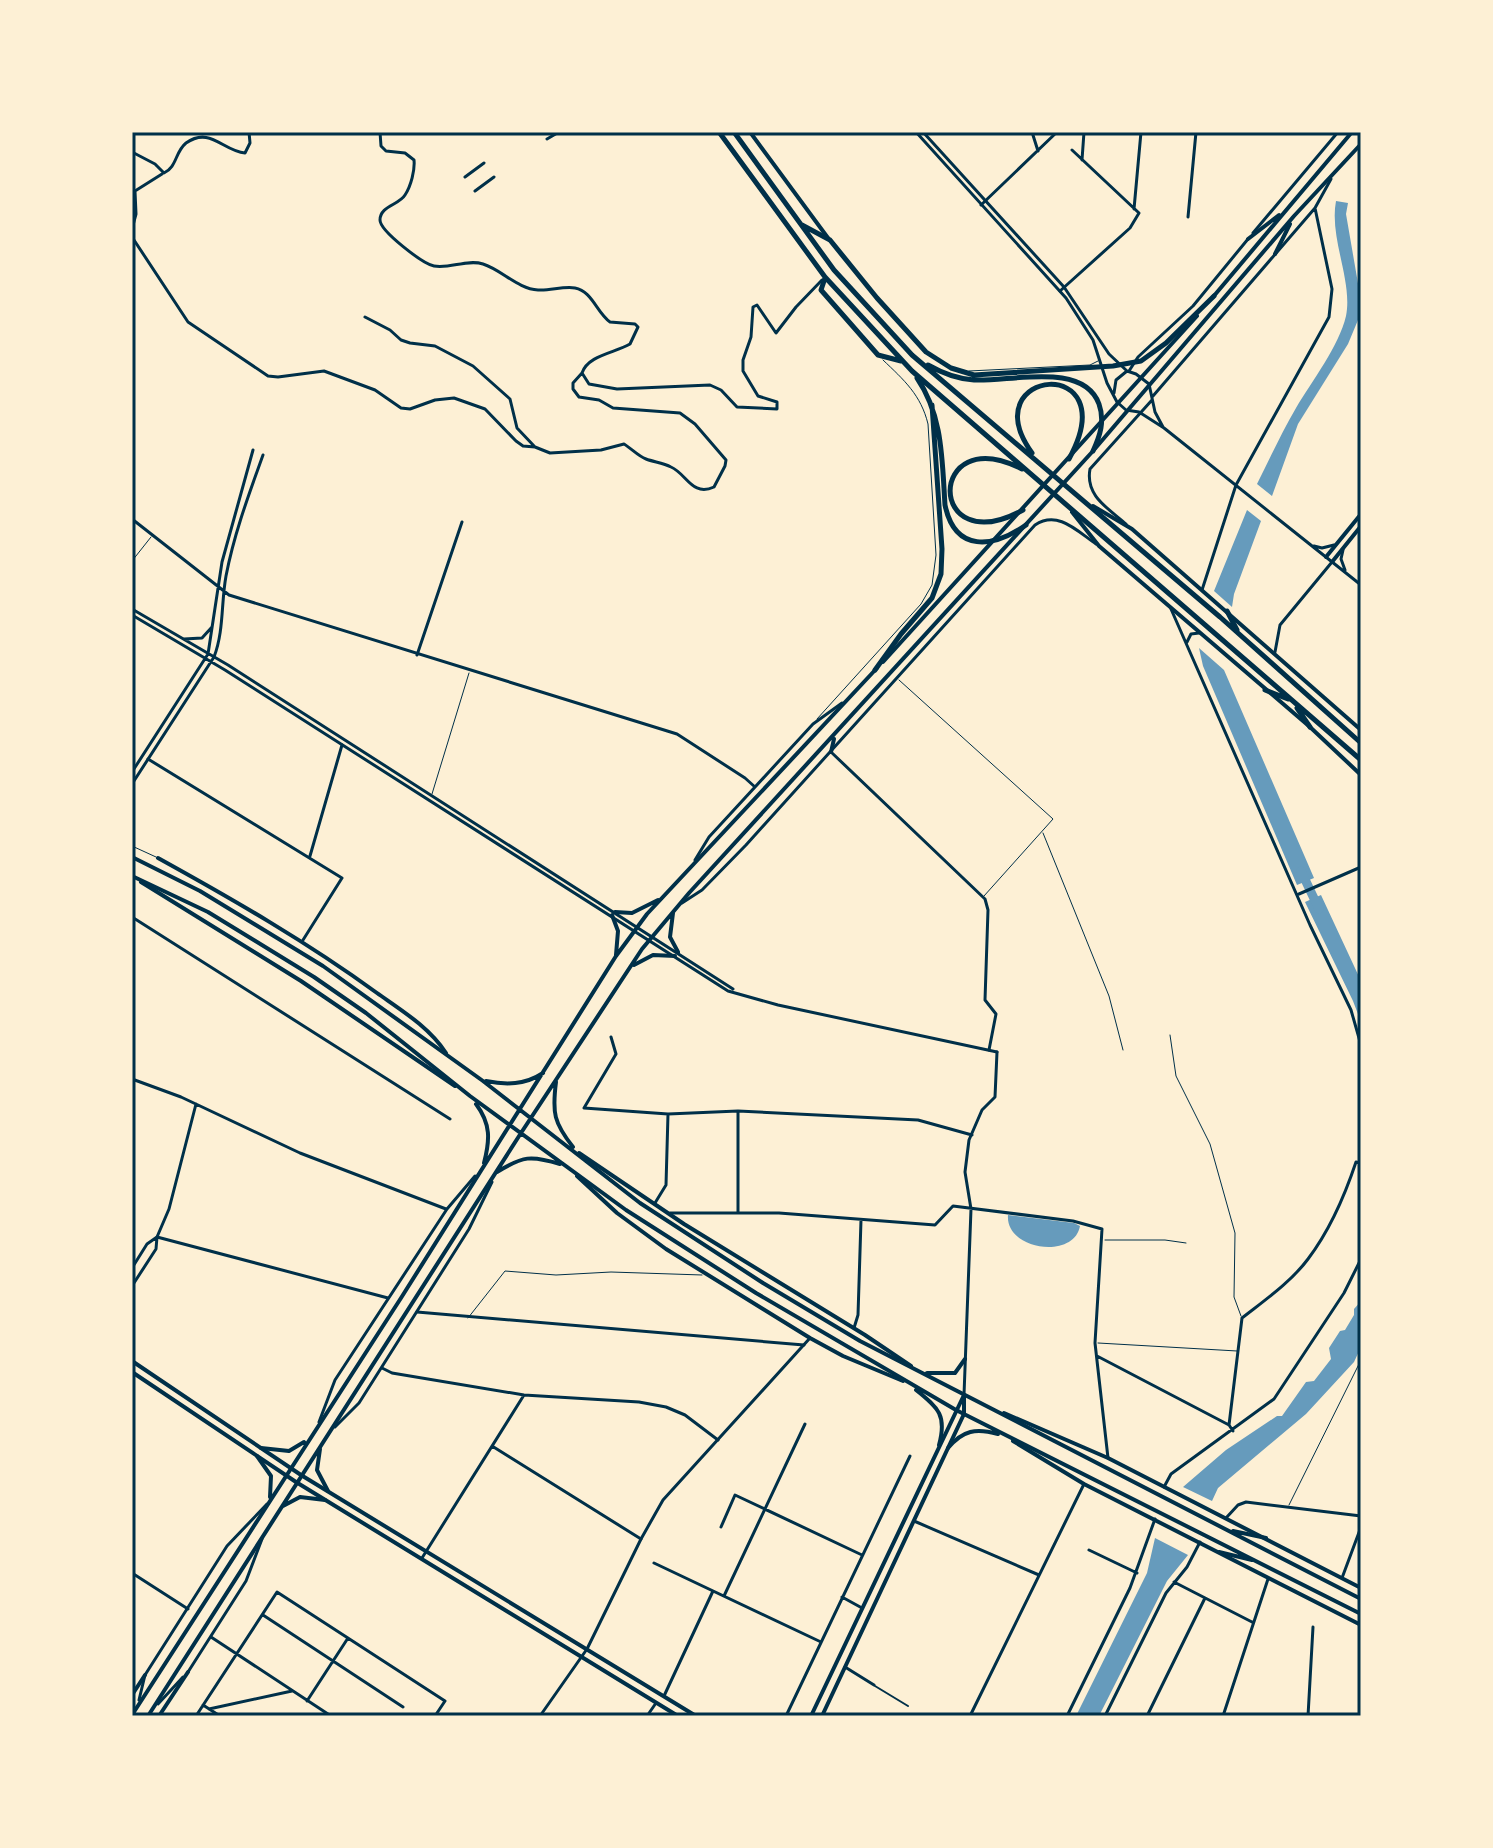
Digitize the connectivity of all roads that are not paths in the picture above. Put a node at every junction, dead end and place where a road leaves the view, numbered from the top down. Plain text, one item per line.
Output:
1 (249, 132) edge
2 (380, 132) edge
3 (559, 132) edge
4 (719, 132) edge
5 (736, 132) edge
6 (750, 132) edge
7 (916, 132) edge
8 (923, 132) edge
9 (1032, 132) edge
10 (1057, 132) edge
11 (1084, 132) edge
12 (1141, 132) edge
13 (1196, 132) edge
14 (1338, 132) edge
15 (1352, 132) edge
16 (547, 139) dead end
17 (1361, 144) edge
18 (1072, 150) dead end
19 (1038, 151) junction
20 (132, 152) edge
21 (1082, 160) junction
22 (484, 163) dead end
23 (164, 173) junction
24 (465, 177) dead end
25 (494, 177) dead end
26 (1331, 179) junction
27 (475, 191) dead end
28 (982, 203) junction
29 (1287, 208) junction
30 (1315, 208) junction
31 (1134, 209) junction
32 (1294, 216) junction
33 (1188, 217) dead end
34 (799, 223) junction
35 (132, 229) edge
36 (132, 237) edge
37 (1248, 239) junction
38 (830, 240) junction
39 (1275, 254) junction
40 (825, 277) junction
41 (1062, 289) junction
42 (1214, 296) junction
43 (365, 317) dead end
44 (903, 327) junction
45 (878, 355) junction
46 (912, 355) junction
47 (1138, 357) junction
48 (1100, 359) junction
49 (1115, 360) junction
50 (901, 361) junction
51 (912, 371) junction
52 (1128, 371) junction
53 (582, 373) junction
54 (1152, 398) junction
55 (1115, 399) junction
56 (932, 405) junction
57 (1139, 412) junction
58 (1164, 428) junction
59 (535, 447) junction
60 (253, 450) dead end
61 (1093, 451) junction
62 (263, 455) dead end
63 (1069, 459) junction
64 (1040, 463) junction
65 (1031, 473) junction
66 (1236, 485) junction
67 (1078, 497) junction
68 (1068, 507) junction
69 (1023, 510) junction
70 (1361, 514) edge
71 (132, 519) edge
72 (462, 522) dead end
73 (1026, 525) junction
74 (1361, 526) edge
75 (1132, 529) junction
76 (153, 535) junction
77 (1340, 540) junction
78 (1309, 543) junction
79 (1345, 545) junction
80 (1099, 546) junction
81 (1326, 557) junction
82 (132, 561) edge
83 (1332, 562) junction
84 (1350, 576) junction
85 (1361, 585) edge
86 (1202, 590) junction
87 (132, 609) edge
88 (1171, 609) junction
89 (1227, 611) junction
90 (132, 615) edge
91 (213, 624) junction
92 (1199, 633) junction
93 (1239, 635) junction
94 (183, 639) junction
95 (1187, 642) junction
96 (1275, 652) junction
97 (417, 655) junction
98 (207, 656) junction
99 (212, 659) junction
100 (875, 670) junction
101 (470, 671) junction
102 (897, 678) junction
103 (1265, 690) junction
104 (852, 697) junction
105 (1292, 701) junction
106 (813, 724) junction
107 (1310, 727) junction
108 (1361, 730) edge
109 (834, 736) junction
110 (1361, 743) edge
111 (342, 745) junction
112 (831, 752) junction
113 (148, 759) junction
114 (1361, 760) edge
115 (132, 772) edge
116 (1361, 775) edge
117 (132, 784) edge
118 (755, 787) junction
119 (430, 798) junction
120 (1042, 831) junction
121 (132, 846) edge
122 (132, 857) edge
123 (158, 858) joint
124 (309, 858) junction
125 (1361, 867) edge
126 (690, 869) junction
127 (132, 876) edge
128 (1299, 894) junction
129 (664, 896) junction
130 (983, 896) junction
131 (675, 908) junction
132 (613, 913) junction
133 (132, 917) edge
134 (637, 928) junction
135 (651, 938) junction
136 (303, 940) junction
137 (676, 954) junction
138 (616, 956) junction
139 (629, 969) junction
140 (1170, 1035) dead end
141 (611, 1037) dead end
142 (1361, 1045) edge
143 (989, 1050) junction
144 (1123, 1050) dead end
145 (447, 1055) junction
146 (545, 1072) junction
147 (132, 1079) edge
148 (483, 1081) junction
149 (556, 1081) junction
150 (470, 1096) junction
151 (196, 1104) junction
152 (520, 1110) junction
153 (738, 1111) junction
154 (668, 1114) junction
155 (532, 1118) junction
156 (450, 1119) dead end
157 (510, 1125) junction
158 (521, 1133) junction
159 (972, 1135) junction
160 (577, 1152) junction
161 (1361, 1163) edge
162 (566, 1166) junction
163 (483, 1167) junction
164 (496, 1173) junction
165 (655, 1203) junction
166 (447, 1209) junction
167 (971, 1209) junction
168 (738, 1212) junction
169 (669, 1213) junction
170 (861, 1219) junction
171 (157, 1237) junction
172 (1101, 1240) junction
173 (1186, 1243) dead end
174 (1361, 1259) edge
175 (132, 1268) edge
176 (707, 1274) junction
177 (132, 1286) edge
178 (388, 1298) junction
179 (417, 1312) junction
180 (468, 1318) junction
181 (1242, 1318) junction
182 (854, 1328) junction
183 (810, 1338) junction
184 (1095, 1343) junction
185 (804, 1345) junction
186 (1238, 1351) junction
187 (1097, 1356) junction
188 (965, 1359) junction
189 (1361, 1360) edge
190 (132, 1361) edge
191 (382, 1368) junction
192 (919, 1371) junction
193 (132, 1372) edge
194 (904, 1381) junction
195 (524, 1395) junction
196 (964, 1395) junction
197 (983, 1405) junction
198 (956, 1410) junction
199 (964, 1414) junction
200 (319, 1423) junction
201 (805, 1424) dead end
202 (1229, 1425) junction
203 (1233, 1431) junction
204 (327, 1435) junction
205 (1006, 1437) junction
206 (309, 1438) junction
207 (718, 1440) junction
208 (322, 1443) junction
209 (939, 1445) junction
210 (492, 1446) junction
211 (261, 1448) junction
212 (948, 1448) junction
213 (257, 1456) junction
214 (910, 1456) dead end
215 (1108, 1458) junction
216 (290, 1467) junction
217 (285, 1475) junction
218 (301, 1475) junction
219 (296, 1482) junction
220 (1084, 1484) junction
221 (1164, 1487) junction
222 (328, 1491) junction
223 (325, 1500) junction
224 (268, 1501) junction
225 (1288, 1508) junction
226 (765, 1509) junction
227 (278, 1510) junction
228 (1361, 1516) edge
229 (1226, 1518) junction
230 (1155, 1519) junction
231 (914, 1521) junction
232 (721, 1527) dead end
233 (1361, 1527) edge
234 (266, 1529) junction
235 (1227, 1530) junction
236 (1266, 1538) junction
237 (641, 1539) junction
238 (1198, 1542) junction
239 (1089, 1550) dead end
240 (426, 1551) junction
241 (1219, 1552) junction
242 (862, 1555) junction
243 (422, 1558) junction
244 (1261, 1562) junction
245 (654, 1563) dead end
246 (132, 1573) edge
247 (1137, 1573) junction
248 (1039, 1575) junction
249 (1269, 1577) junction
250 (1342, 1578) junction
251 (1174, 1582) junction
252 (1361, 1588) edge
253 (713, 1591) junction
254 (724, 1596) junction
255 (842, 1597) junction
256 (1205, 1598) junction
257 (1361, 1599) edge
258 (862, 1608) junction
259 (188, 1609) junction
260 (1361, 1614) edge
261 (262, 1615) junction
262 (1254, 1623) junction
263 (1361, 1625) edge
264 (1313, 1627) dead end
265 (210, 1637) junction
266 (348, 1638) junction
267 (821, 1642) junction
268 (587, 1649) junction
269 (236, 1655) junction
270 (582, 1657) junction
271 (333, 1661) junction
272 (845, 1667) junction
273 (188, 1672) junction
274 (145, 1675) junction
275 (874, 1685) joint
276 (292, 1691) junction
277 (132, 1695) edge
278 (664, 1696) junction
279 (307, 1701) junction
280 (656, 1702) junction
281 (203, 1705) junction
282 (908, 1706) dead end
283 (138, 1707) junction
284 (403, 1707) dead end
285 (209, 1709) junction
286 (132, 1713) edge
287 (149, 1715) edge
288 (159, 1716) edge
289 (196, 1716) edge
290 (220, 1716) edge
291 (331, 1716) edge
292 (435, 1716) edge
293 (540, 1716) edge
294 (647, 1716) edge
295 (678, 1716) edge
296 (696, 1716) edge
297 (786, 1716) edge
298 (811, 1716) edge
299 (822, 1716) edge
300 (970, 1716) edge
301 (1067, 1716) edge
302 (1105, 1716) edge
303 (1147, 1716) edge
304 (1223, 1716) edge
305 (1308, 1716) edge

1 - 23 street
2 - 53 street
3 - 16 street
4 - 40 highway
5 - 34 highway
6 - 38 main road
7 - 28 street
8 - 28 street
9 - 19 street
10 - 19 street
11 - 21 street
12 - 31 street
13 - 33 street
14 - 37 street
15 - 29 main road
17 - 26 main road
18 - 21 street
19 - 28 street
20 - 23 street
21 - 31 street
22 - 24 street
23 - 35 street
25 - 27 street
26 - 30 street
26 - 32 main road
28 - 41 street
29 - 37 main road
29 - 42 main road
30 - 39 street
30 - 66 street
31 - 41 street
32 - 39 main road
32 - 61 main road
34 - 38 highway
34 - 46 highway
36 - 59 street
37 - 47 street
38 - 44 highway
39 - 54 street
40 - 45 highway
40 - 50 highway
40 - 53 street
41 - 48 street
41 - 49 street
42 - 44 highway
42 - 63 main road
43 - 59 street
44 - 48 lane
45 - 50 highway
45 - 106 lane
46 - 61 highway
46 - 64 highway
47 - 49 street
47 - 52 street
48 - 55 street
49 - 52 street
50 - 51 highway
51 - 56 highway
51 - 65 highway
52 - 54 street
52 - 55 street
53 - 59 street
54 - 57 street
54 - 58 street
55 - 57 street
56 - 73 highway
56 - 100 highway
57 - 58 street
57 - 75 street
58 - 66 street
60 - 91 street
61 - 73 main road
62 - 99 street
63 - 64 highway
63 - 69 main road
64 - 67 highway
65 - 68 highway
65 - 69 highway
66 - 78 street
66 - 86 street
67 - 75 main road
67 - 93 highway
68 - 80 main road
68 - 105 highway
69 - 100 main road
70 - 77 main road
71 - 76 street
72 - 97 street
73 - 109 main road
74 - 79 main road
75 - 86 main road
76 - 82 lane
76 - 97 street
77 - 78 street
77 - 81 main road
78 - 81 street
79 - 83 main road
79 - 84 street
80 - 88 main road
80 - 102 street
81 - 83 street
83 - 84 street
83 - 96 street
84 - 85 street
86 - 89 main road
87 - 94 street
88 - 92 main road
88 - 95 street
89 - 93 highway
89 - 96 main road
90 - 98 street
91 - 94 street
91 - 98 street
92 - 95 street
92 - 103 main road
93 - 110 highway
94 - 98 street
95 - 128 street
96 - 108 main road
97 - 101 street
98 - 99 street
98 - 115 street
99 - 111 street
99 - 113 street
99 - 119 street
100 - 104 main road
101 - 118 street
101 - 119 lane
102 - 112 street
102 - 120 lane
103 - 105 highway
103 - 107 main road
104 - 106 street
104 - 126 main road
105 - 107 highway
105 - 114 highway
106 - 118 street
107 - 116 main road
109 - 112 main road
109 - 131 main road
111 - 119 street
111 - 124 street
112 - 130 street
112 - 131 street
113 - 117 street
113 - 124 street
118 - 126 street
119 - 132 street
120 - 130 lane
120 - 144 lane
121 - 123 lane
122 - 145 main road
123 - 136 main road
124 - 136 street
125 - 128 street
126 - 129 main road
127 - 150 main road
127 - 150 main road
128 - 142 street
129 - 132 main road
129 - 134 main road
130 - 143 street
131 - 135 main road
131 - 137 main road
132 - 134 street
132 - 138 main road
133 - 156 street
134 - 135 street
134 - 138 main road
135 - 137 street
135 - 139 main road
136 - 145 main road
137 - 139 main road
137 - 143 street
138 - 146 main road
139 - 149 main road
140 - 181 lane
141 - 154 street
143 - 159 street
145 - 148 main road
146 - 148 main road
146 - 152 main road
147 - 151 street
148 - 152 main road
149 - 155 main road
149 - 160 main road
150 - 157 main road
150 - 163 main road
151 - 166 street
151 - 171 street
152 - 155 main road
152 - 157 main road
153 - 154 street
153 - 159 street
153 - 168 street
154 - 165 street
155 - 158 main road
155 - 160 main road
157 - 158 main road
157 - 163 main road
158 - 162 main road
158 - 164 main road
159 - 167 street
160 - 165 main road
160 - 192 main road
161 - 181 street
162 - 164 main road
162 - 176 main road
162 - 194 main road
163 - 166 street
163 - 200 main road
164 - 179 street
164 - 204 main road
165 - 169 main road
166 - 178 street
167 - 170 street
167 - 172 street
167 - 188 street
168 - 169 street
168 - 170 street
169 - 182 main road
170 - 182 street
171 - 175 street
171 - 177 street
171 - 178 street
172 - 173 lane
172 - 184 street
174 - 203 street
176 - 180 lane
176 - 183 main road
178 - 200 street
179 - 180 street
179 - 191 street
180 - 185 street
181 - 186 street
182 - 192 main road
183 - 185 street
183 - 194 main road
184 - 186 lane
184 - 187 street
185 - 207 street
186 - 202 street
187 - 202 street
187 - 215 street
188 - 192 main road
188 - 196 street
189 - 225 lane
190 - 211 main road
191 - 195 street
191 - 204 street
192 - 196 main road
193 - 213 main road
194 - 198 main road
194 - 209 main road
195 - 207 street
195 - 210 street
196 - 197 main road
196 - 198 main road
196 - 199 main road
197 - 215 main road
197 - 235 main road
198 - 199 main road
198 - 209 main road
199 - 205 main road
199 - 212 main road
200 - 206 main road
201 - 226 street
202 - 203 street
203 - 221 street
204 - 208 main road
205 - 212 main road
205 - 220 main road
205 - 244 main road
206 - 211 main road
206 - 216 main road
207 - 237 street
208 - 218 main road
208 - 222 main road
209 - 258 main road
210 - 237 street
210 - 240 street
211 - 216 main road
212 - 231 main road
213 - 217 main road
213 - 224 main road
214 - 242 street
215 - 221 main road
216 - 217 main road
216 - 218 main road
217 - 219 main road
217 - 224 main road
218 - 219 main road
218 - 222 main road
219 - 223 main road
219 - 227 main road
220 - 230 main road
220 - 248 street
221 - 229 main road
222 - 240 main road
223 - 227 main road
223 - 243 main road
224 - 259 street
224 - 283 main road
225 - 228 street
225 - 229 street
226 - 232 street
226 - 242 street
226 - 254 street
227 - 234 main road
229 - 236 main road
230 - 238 main road
230 - 247 street
231 - 248 street
231 - 272 main road
233 - 250 street
234 - 265 street
234 - 287 main road
235 - 236 main road
235 - 257 main road
236 - 250 main road
237 - 268 street
238 - 241 main road
238 - 251 street
239 - 247 street
240 - 243 street
240 - 268 main road
241 - 244 main road
241 - 249 main road
242 - 255 street
243 - 270 main road
244 - 260 main road
245 - 253 street
246 - 259 street
247 - 301 street
248 - 300 street
249 - 262 street
249 - 263 main road
250 - 252 main road
251 - 256 street
251 - 302 street
253 - 254 street
253 - 278 street
254 - 267 street
255 - 258 street
255 - 267 street
256 - 262 street
256 - 303 street
258 - 298 main road
259 - 274 street
261 - 266 street
261 - 269 street
261 - 271 street
262 - 304 street
264 - 305 street
265 - 269 street
265 - 273 street
266 - 271 street
266 - 292 street
267 - 297 street
268 - 270 street
268 - 278 main road
269 - 276 street
269 - 281 street
270 - 280 main road
270 - 293 street
271 - 279 street
271 - 284 street
272 - 275 street
272 - 299 main road
273 - 287 street
273 - 288 main road
274 - 277 main road
274 - 283 street
275 - 282 street
276 - 279 street
276 - 285 street
278 - 296 main road
279 - 291 street
280 - 294 street
280 - 295 main road
281 - 285 street
281 - 289 street
283 - 286 main road
285 - 290 street

